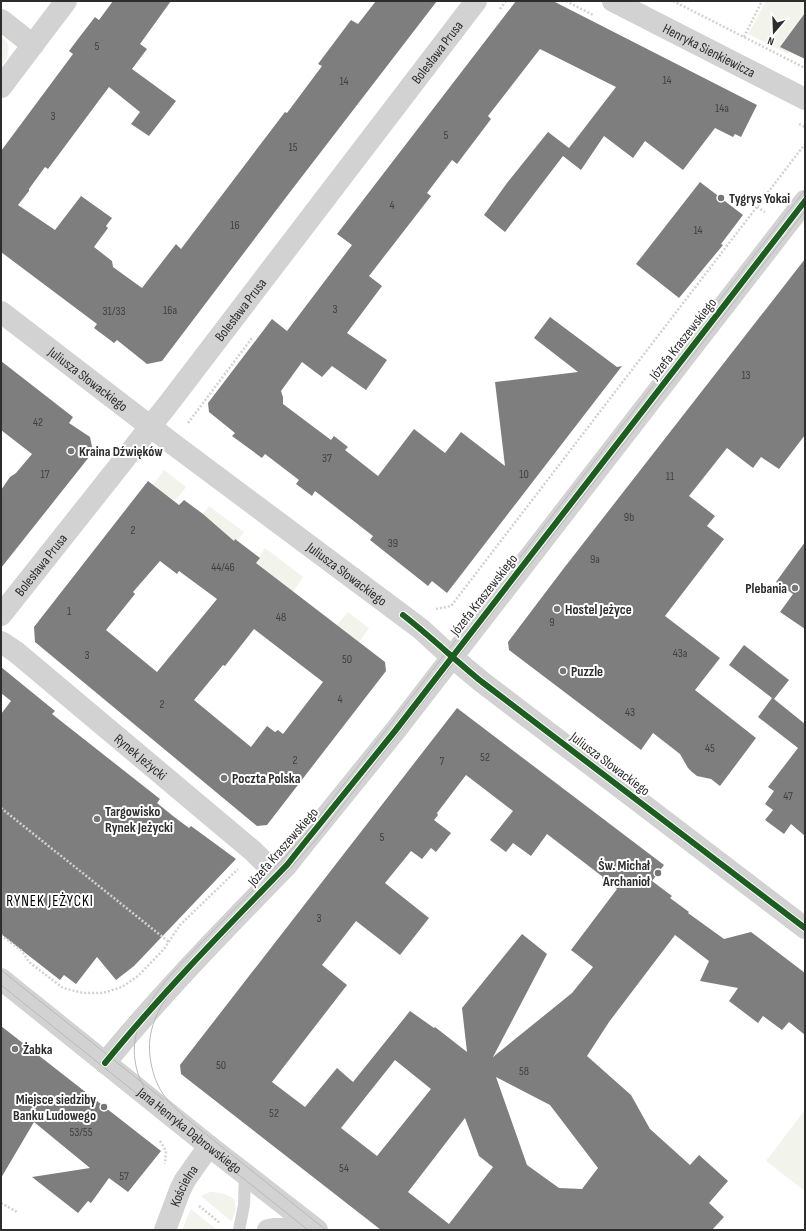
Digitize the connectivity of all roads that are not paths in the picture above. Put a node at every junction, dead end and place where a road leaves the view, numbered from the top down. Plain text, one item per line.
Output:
1 (66, 1) edge
2 (476, 1) edge
3 (613, 1) edge
4 (1, 20) edge
5 (33, 44) junction
6 (1, 87) edge
7 (805, 99) edge
8 (805, 201) edge
9 (1, 312) edge
10 (150, 426) junction
11 (1, 615) edge
12 (1, 642) edge
13 (451, 657) junction
14 (277, 875) junction
15 (805, 928) edge
16 (1, 979) edge
17 (1, 985) edge
18 (1, 998) edge
19 (64, 1030) junction
20 (106, 1063) junction
21 (209, 1146) junction
22 (245, 1174) junction
23 (316, 1229) edge
24 (165, 1230) edge
25 (239, 1230) edge
26 (268, 1230) edge

1 - 5 street
2 - 10 street, Bolesława Prusa
3 - 7 street, Henryka Sienkiewicza
4 - 5 street
5 - 6 street
8 - 13 street, Józefa Kraszewskiego
9 - 10 street, Juliusza Słowackiego
10 - 11 street, Bolesława Prusa
10 - 13 street, Juliusza Słowackiego
12 - 14 street, Rynek Jeżycki
13 - 14 street, Józefa Kraszewskiego
13 - 15 street, Juliusza Słowackiego
14 - 20 street, Józefa Kraszewskiego
16 - 19 street, Jana Henryka Dąbrowskiego
17 - 19 lane
18 - 19 street, Jana Henryka Dąbrowskiego
19 - 20 street, Jana Henryka Dąbrowskiego
20 - 21 street, Jana Henryka Dąbrowskiego
21 - 22 street, Jana Henryka Dąbrowskiego
21 - 24 street, Kościelna
22 - 23 street, Jana Henryka Dąbrowskiego
22 - 25 lane
23 - 26 street

